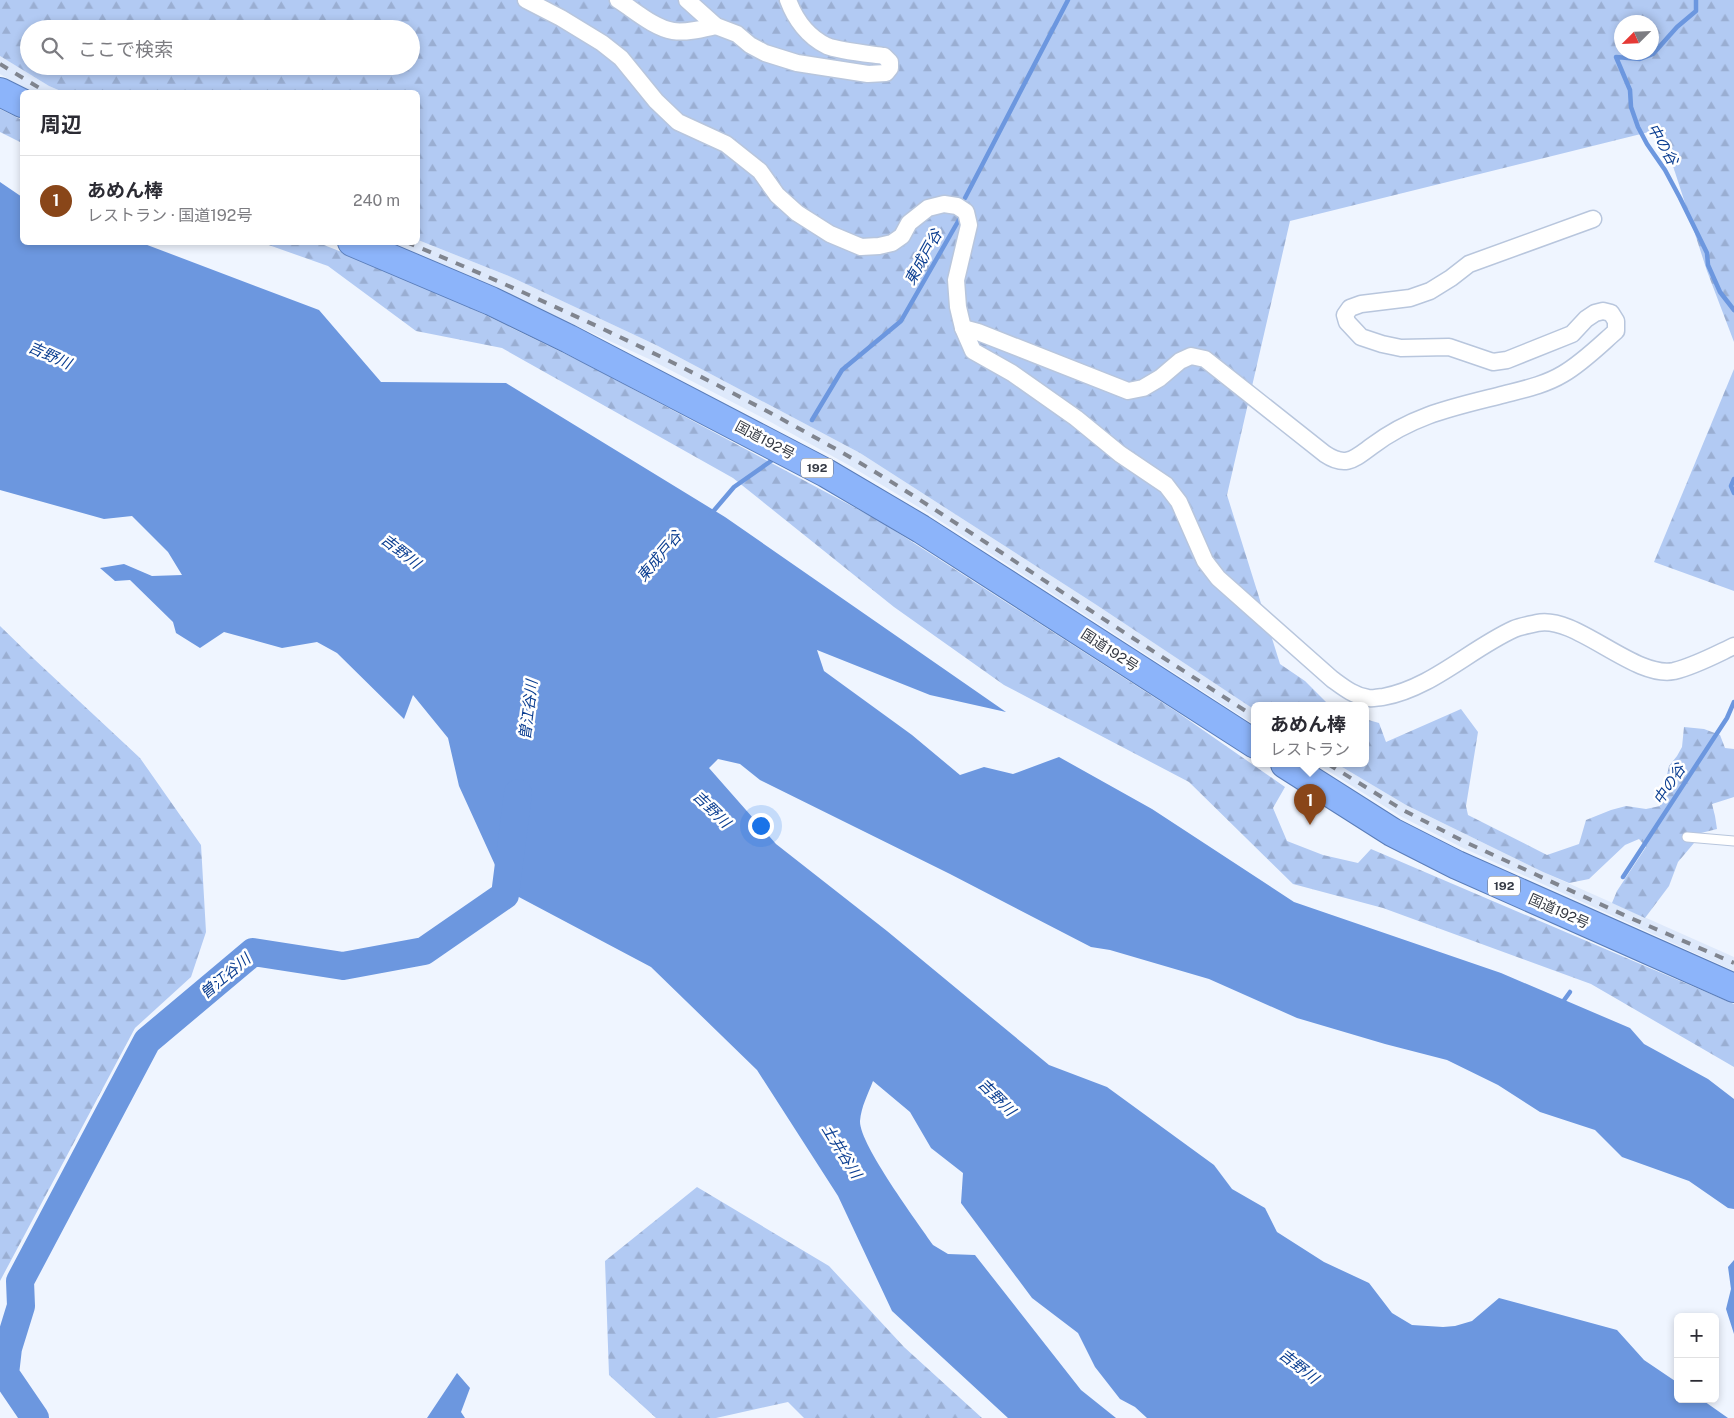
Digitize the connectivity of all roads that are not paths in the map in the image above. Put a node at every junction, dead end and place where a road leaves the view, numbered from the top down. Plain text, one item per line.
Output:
1 (526, 0) edge
2 (618, 0) edge
3 (687, 0) edge
4 (788, 0) edge
5 (716, 26) junction
6 (0, 92) edge
7 (20, 103) edge
8 (1593, 219) dead end
9 (359, 245) edge
10 (963, 328) junction
11 (1734, 646) edge
12 (1251, 741) edge
13 (1290, 767) edge
14 (1687, 837) dead end
15 (1734, 841) edge
16 (1734, 988) edge

1 - 10 street
2 - 5 street
3 - 5 street
4 - 5 street
6 - 7 highway
8 - 10 street
9 - 12 highway, 国道192号 / 192
10 - 11 street
13 - 16 highway, 国道192号 / 192
14 - 15 lane

